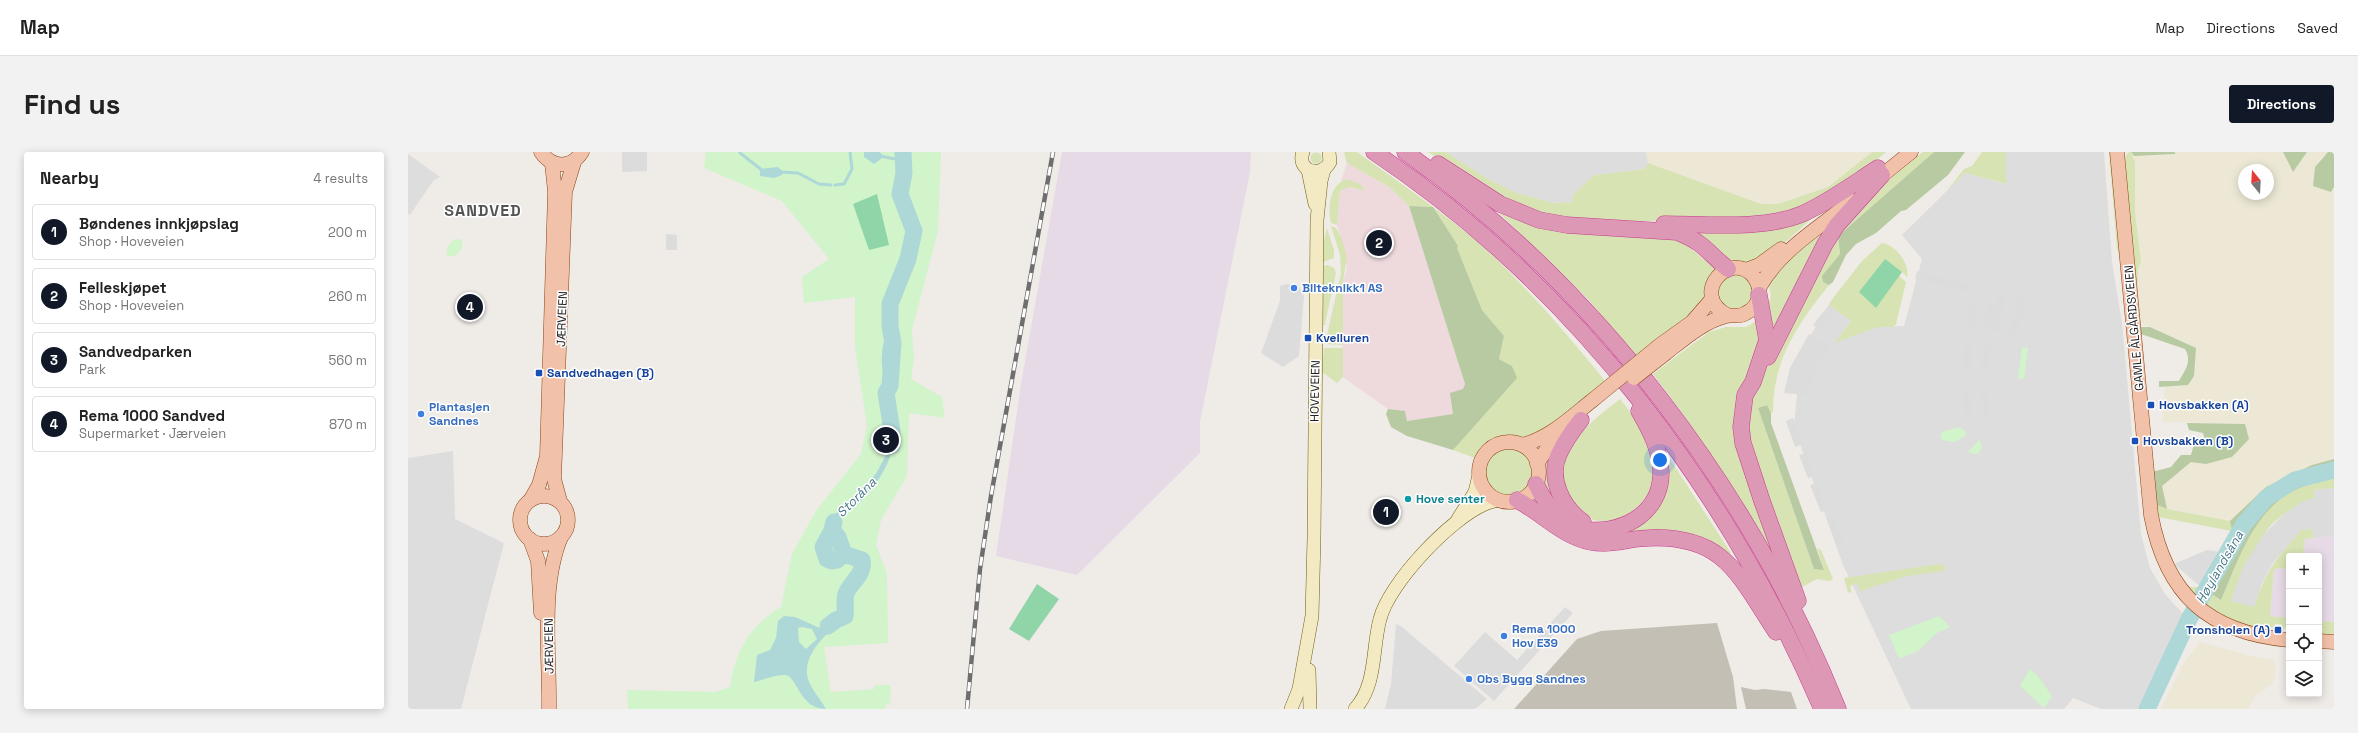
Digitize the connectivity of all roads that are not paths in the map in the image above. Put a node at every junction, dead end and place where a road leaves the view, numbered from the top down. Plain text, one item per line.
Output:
1 (541, 152) edge
2 (1303, 152) edge
3 (1329, 152) edge
4 (1374, 152) edge
5 (1404, 152) edge
6 (1420, 152) edge
7 (1899, 152) edge
8 (1911, 152) edge
9 (2117, 152) edge
10 (578, 157) edge
11 (552, 163) junction
12 (1308, 170) junction
13 (1324, 170) junction
14 (1880, 172) junction
15 (1317, 220) junction
16 (1635, 228) junction
17 (1728, 269) junction
18 (1746, 270) junction
19 (1759, 292) junction
20 (1712, 299) junction
21 (1727, 315) junction
22 (1663, 349) junction
23 (1602, 355) junction
24 (1753, 382) junction
25 (1596, 402) junction
26 (1581, 420) junction
27 (1522, 445) junction
28 (1692, 456) junction
29 (1537, 464) junction
30 (1479, 475) junction
31 (1536, 484) junction
32 (531, 499) junction
33 (1500, 500) junction
34 (1517, 500) junction
35 (560, 501) junction
36 (1455, 524) junction
37 (1594, 529) junction
38 (561, 538) junction
39 (1314, 538) junction
40 (530, 539) junction
41 (2286, 640) edge
42 (2322, 641) edge
43 (2334, 642) edge
44 (1814, 690) junction
45 (1832, 692) junction
46 (539, 709) edge
47 (549, 709) edge
48 (1291, 709) edge
49 (1310, 709) edge
50 (1355, 709) edge
51 (1822, 709) edge
52 (1838, 709) edge

1 - 11 main road
2 - 12 main road, HOVEVEIEN
3 - 13 main road, HOVEVEIEN
4 - 23 highway
5 - 28 highway
6 - 16 highway
7 - 14 main road
8 - 14 main road
9 - 41 main road, GAMLE ÅLGÅRDSVEIEN
10 - 11 main road
10 - 35 main road, JÆRVEIEN
11 - 32 main road, JÆRVEIEN
12 - 13 main road
12 - 15 main road, HOVEVEIEN
13 - 15 main road, HOVEVEIEN
14 - 16 highway
14 - 18 main road
14 - 19 main road
14 - 24 highway
15 - 39 main road, HOVEVEIEN
16 - 17 highway
17 - 18 main road
17 - 20 main road
18 - 19 main road
19 - 21 main road
19 - 24 highway
20 - 21 main road
20 - 22 main road
21 - 22 main road
22 - 25 main road, bridge
23 - 28 highway
23 - 37 highway
24 - 45 highway
25 - 26 main road
25 - 27 main road
26 - 29 main road
26 - 37 highway
27 - 29 main road
27 - 30 main road
28 - 44 highway
28 - 45 highway
29 - 31 main road
30 - 33 main road
30 - 36 main road
31 - 34 main road
31 - 37 highway
32 - 35 main road
32 - 40 main road
33 - 34 main road
33 - 36 main road
34 - 44 highway
35 - 38 main road
36 - 50 main road
38 - 40 main road
38 - 47 main road, JÆRVEIEN
39 - 48 main road, HOVEVEIEN
39 - 49 main road, HOVEVEIEN
40 - 46 main road, JÆRVEIEN
42 - 43 main road
44 - 51 highway
45 - 52 highway

